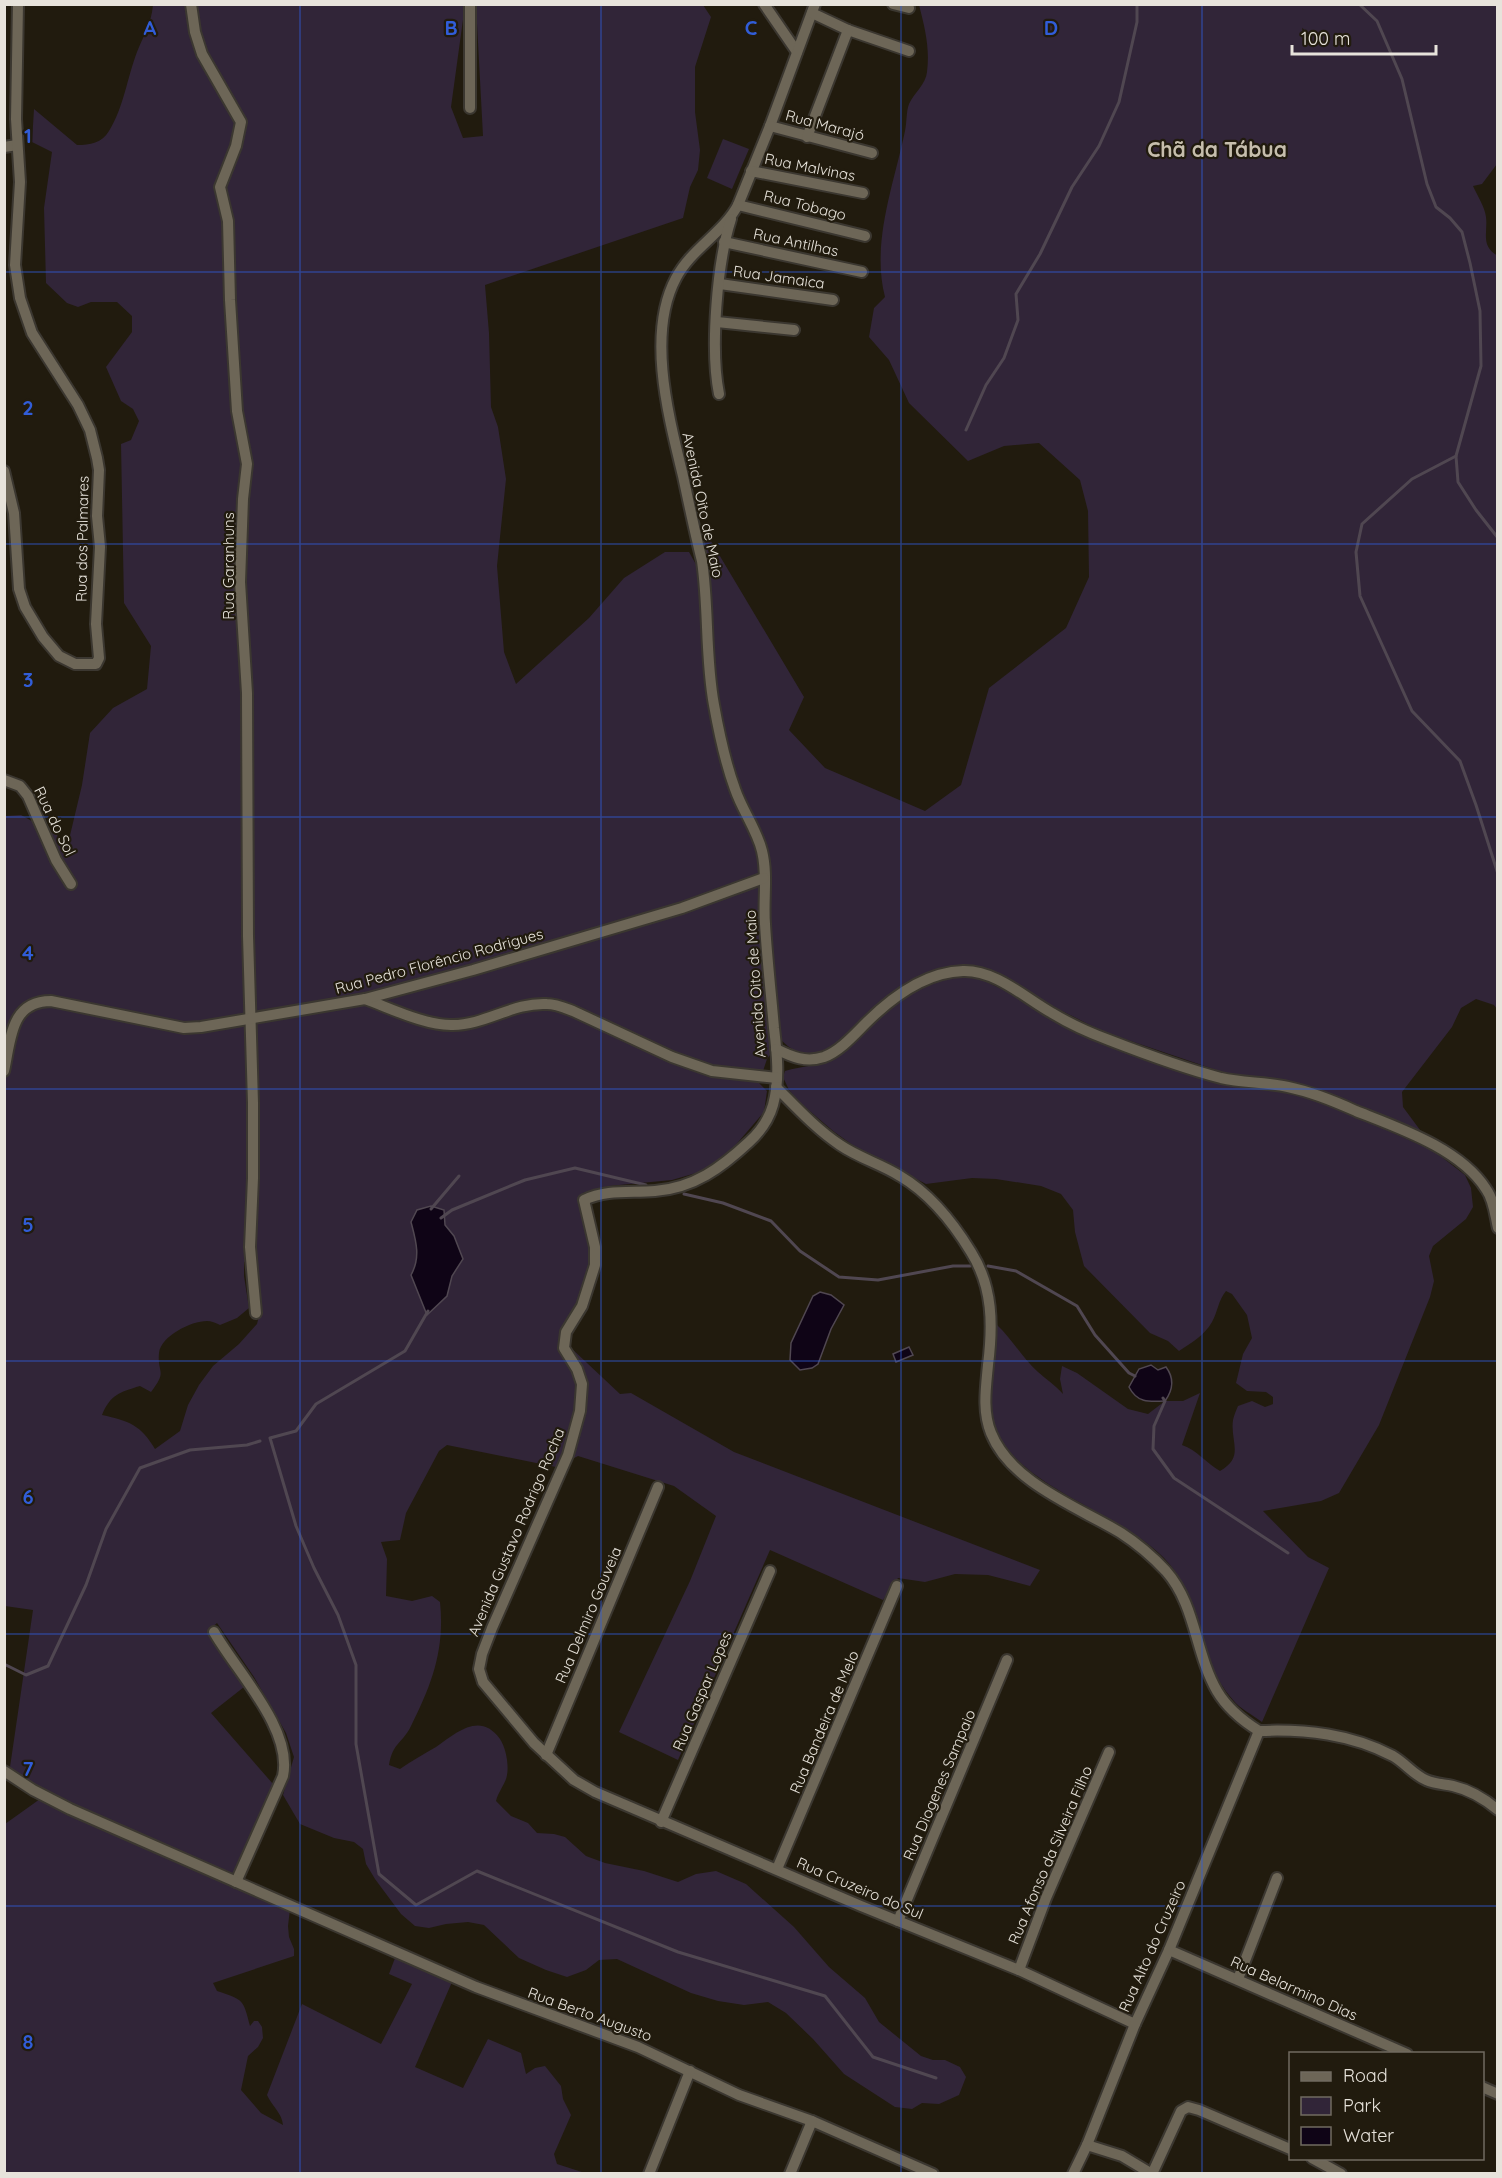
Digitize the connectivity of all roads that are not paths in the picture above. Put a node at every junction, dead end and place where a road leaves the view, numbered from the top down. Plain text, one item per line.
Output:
1 (18, 4) edge
2 (192, 4) edge
3 (470, 4) edge
4 (764, 4) edge
5 (893, 4) edge
6 (909, 8) dead end
7 (813, 9) edge
8 (848, 30) junction
9 (4, 43) edge
10 (17, 49) junction
11 (909, 51) dead end
12 (797, 52) junction
13 (470, 108) dead end
14 (770, 126) junction
15 (807, 137) junction
16 (17, 145) junction
17 (4, 147) edge
18 (872, 153) dead end
19 (752, 171) junction
20 (863, 194) dead end
21 (738, 205) junction
22 (732, 216) junction
23 (866, 236) dead end
24 (724, 242) junction
25 (862, 272) dead end
26 (720, 284) junction
27 (833, 300) dead end
28 (717, 322) junction
29 (794, 330) dead end
30 (719, 394) dead end
31 (4, 471) edge
32 (4, 780) edge
33 (764, 878) junction
34 (71, 884) dead end
35 (365, 999) junction
36 (251, 1017) junction
37 (776, 1049) junction
38 (4, 1071) edge
39 (776, 1083) junction
40 (1497, 1228) edge
41 (256, 1313) dead end
42 (658, 1487) dead end
43 (770, 1572) dead end
44 (897, 1586) dead end
45 (214, 1632) dead end
46 (1007, 1660) dead end
47 (1259, 1731) junction
48 (1109, 1752) dead end
49 (546, 1755) junction
50 (4, 1771) edge
51 (574, 1780) joint
52 (1497, 1810) edge
53 (661, 1822) junction
54 (777, 1869) junction
55 (1277, 1878) dead end
56 (236, 1882) junction
57 (898, 1921) junction
58 (1169, 1950) junction
59 (1019, 1970) junction
60 (1238, 1979) junction
61 (1135, 2024) junction
62 (1402, 2052) edge
63 (690, 2071) junction
64 (812, 2121) junction
65 (1087, 2145) junction
66 (1289, 2149) edge
67 (1316, 2160) edge
68 (932, 2173) edge
69 (649, 2174) edge
70 (790, 2174) edge
71 (1073, 2174) edge
72 (1152, 2174) edge
73 (1341, 2174) edge

1 - 10 street, Rua dos Palmares
2 - 36 street, Rua Garanhuns
3 - 13 street
4 - 12 street
5 - 6 street
7 - 8 street
7 - 12 street, Avenida Oito de Maio
8 - 11 street
8 - 15 street
9 - 10 street
10 - 16 street, Rua dos Palmares
12 - 14 street, Avenida Oito de Maio
14 - 15 street, Rua Marajó
14 - 19 street, Avenida Oito de Maio
15 - 18 street, Rua Marajó
16 - 17 street
16 - 31 street, Rua dos Palmares
19 - 20 street, Rua Malvinas
19 - 21 street, Avenida Oito de Maio
21 - 22 street, Avenida Oito de Maio
21 - 23 street, Rua Tobago
22 - 24 street
22 - 33 street, Avenida Oito de Maio
24 - 25 street, Rua Antilhas
24 - 26 street
26 - 27 street, Rua Jamaica
26 - 28 street
28 - 29 street
28 - 30 street
32 - 34 street, Rua do Sol
33 - 35 street, Rua Pedro Florêncio Rodrigues
33 - 37 street, Avenida Oito de Maio
35 - 36 street, Rua Pedro Florêncio Rodrigues
35 - 39 street
36 - 38 street, Rua Pedro Florêncio Rodrigues
36 - 41 street, Rua Garanhuns
37 - 39 street, Avenida Oito de Maio
37 - 40 street
39 - 47 street
39 - 49 street, Avenida Gustavo Rodrigo Rocha
42 - 49 street, Rua Delmiro Gouveia
43 - 53 street, Rua Gaspar Lopes
44 - 54 street, Rua Bandeira de Melo
45 - 56 street
46 - 57 street, Rua Diogenes Sampaio
47 - 52 street
47 - 58 street, Rua Alto do Cruzeiro
48 - 59 street, Rua Afonso da Silveira Filho
49 - 51 street, Avenida Gustavo Rodrigo Rocha
50 - 56 street, Rua Berto Augusto
51 - 53 street, Rua Cruzeiro do Sul
53 - 54 street, Rua Cruzeiro do Sul
54 - 57 street, Rua Cruzeiro do Sul
55 - 60 street
56 - 63 street, Rua Berto Augusto
57 - 59 street, Rua Cruzeiro do Sul
58 - 60 street, Rua Belarmino Dias
58 - 61 street, Rua Alto do Cruzeiro
59 - 61 street, Rua Cruzeiro do Sul
60 - 62 street, Rua Belarmino Dias
61 - 65 street, Rua Alto do Cruzeiro
63 - 64 street, Rua Berto Augusto
63 - 69 street
64 - 68 street, Rua Berto Augusto
64 - 70 street
65 - 71 street, Rua Alto do Cruzeiro
65 - 72 street
66 - 72 street
67 - 73 street

